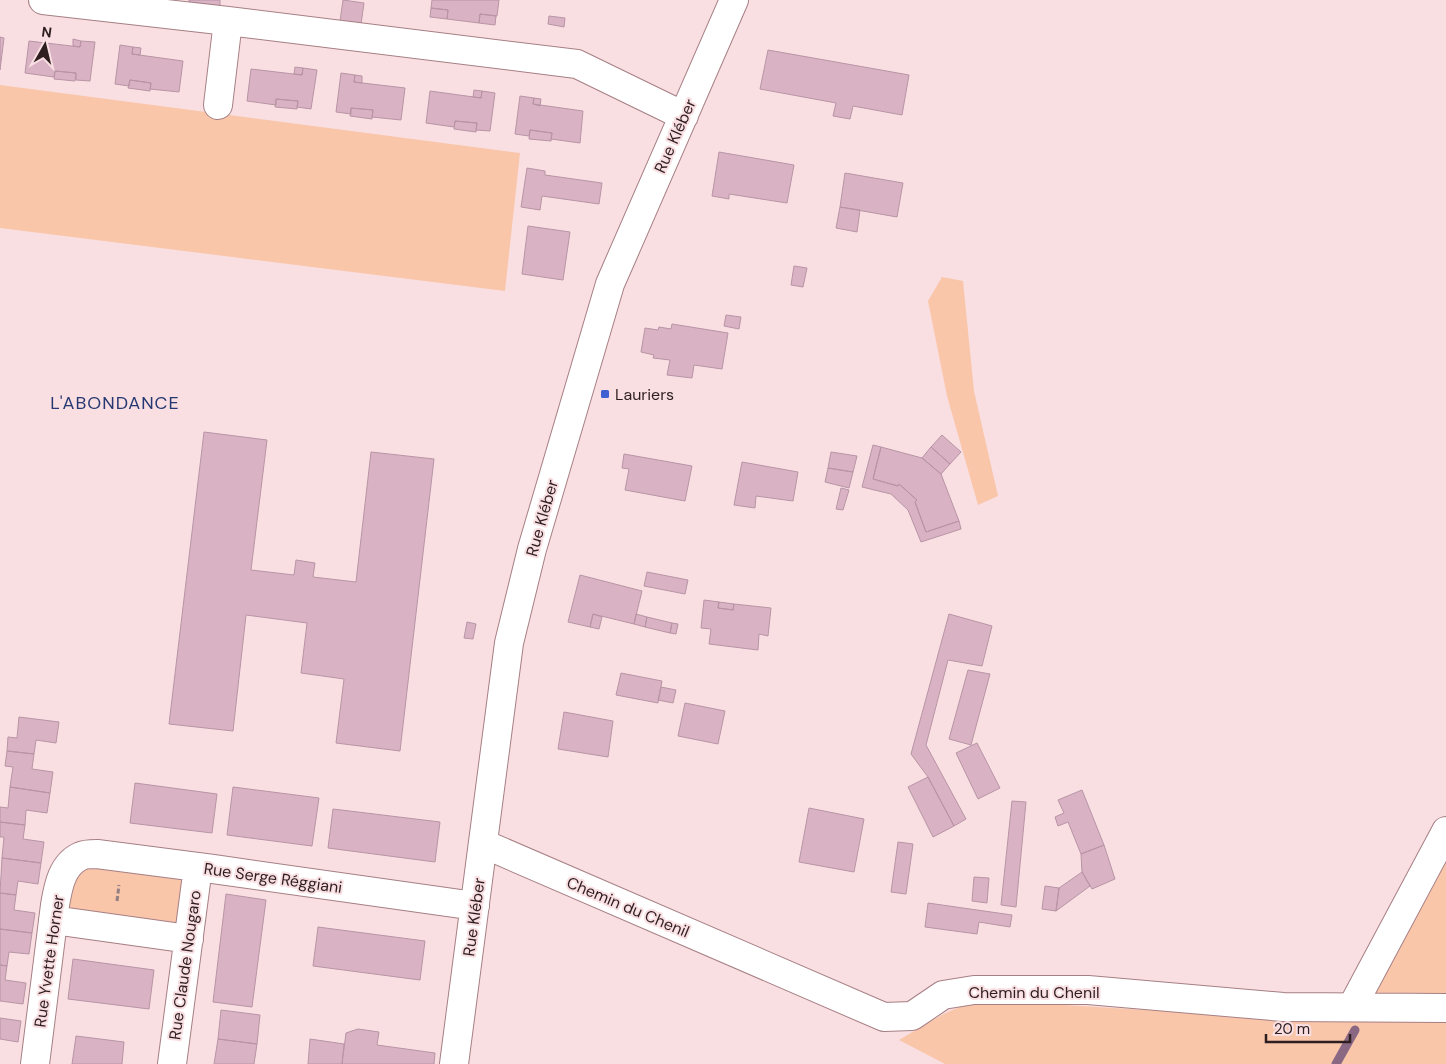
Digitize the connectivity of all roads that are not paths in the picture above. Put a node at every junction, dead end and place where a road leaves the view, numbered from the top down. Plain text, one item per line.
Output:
1 (43, 0) edge
2 (734, 0) edge
3 (228, 21) junction
4 (218, 105) dead end
5 (684, 116) junction
6 (1446, 830) edge
7 (484, 844) junction
8 (72, 862) joint
9 (198, 867) junction
10 (475, 906) junction
11 (53, 920) junction
12 (189, 939) junction
13 (1352, 1007) junction
14 (1446, 1008) edge
15 (35, 1064) edge
16 (172, 1064) edge
17 (454, 1064) edge

1 - 3 street
2 - 5 street, Rue Kléber
3 - 4 street
3 - 5 street
5 - 7 street, Rue Kléber
6 - 13 street
7 - 10 street, Rue Kléber
7 - 13 street, Chemin du Chenil
8 - 9 street, Rue Serge Réggiani
8 - 11 street, Rue Yvette Horner
9 - 10 street, Rue Serge Réggiani
9 - 12 street, Rue Claude Nougaro
10 - 17 street, Rue Kléber
11 - 12 street
11 - 15 street, Rue Yvette Horner
12 - 16 street, Rue Claude Nougaro
13 - 14 street, Chemin du Chenil

